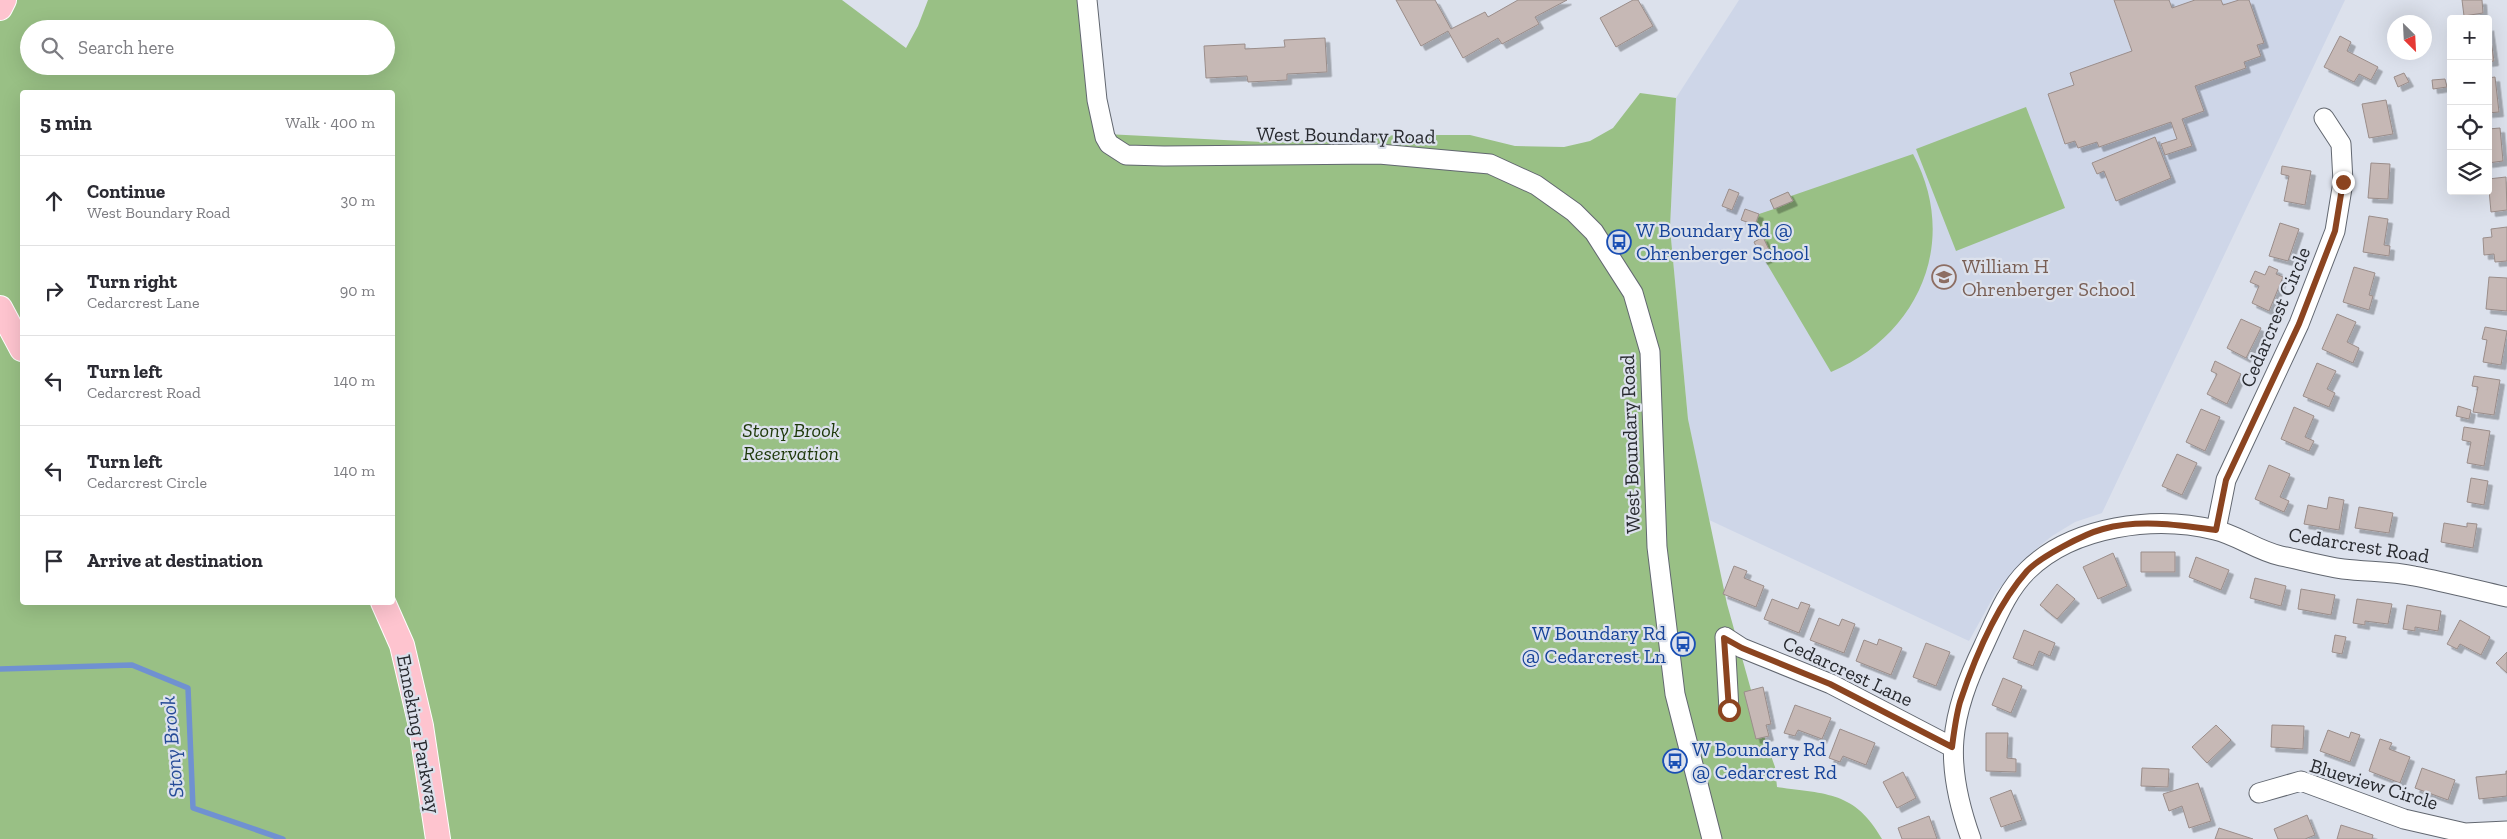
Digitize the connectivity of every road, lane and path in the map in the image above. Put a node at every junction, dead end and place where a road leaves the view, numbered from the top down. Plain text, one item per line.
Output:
1 (4, 0) edge
2 (1087, 0) edge
3 (0, 8) edge
4 (2324, 118) dead end
5 (0, 308) edge
6 (20, 345) edge
7 (2216, 530) junction
8 (2507, 597) edge
9 (384, 605) edge
10 (1729, 710) dead end
11 (1952, 747) junction
12 (2259, 793) dead end
13 (2507, 832) edge
14 (438, 839) edge
15 (1712, 839) edge
16 (1970, 839) edge

1 - 3 main road
2 - 15 street, West Boundary Road
4 - 7 street, Cedarcrest Circle
5 - 6 main road
7 - 8 street, Cedarcrest Road
7 - 11 street, Cedarcrest Road
9 - 14 main road, Enneking Parkway
10 - 11 street, Cedarcrest Lane
11 - 16 street, Cedarcrest Road
12 - 13 street, Blueview Circle

